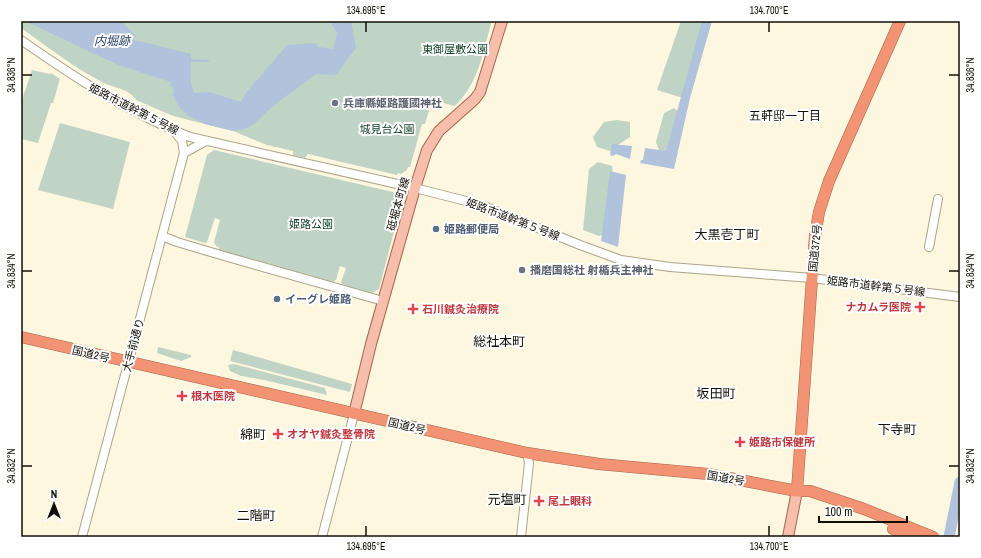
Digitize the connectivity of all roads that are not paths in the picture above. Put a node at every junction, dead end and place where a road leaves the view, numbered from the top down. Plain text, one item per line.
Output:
1 (502, 21) edge
2 (900, 21) edge
3 (21, 40) edge
4 (173, 130) junction
5 (206, 141) junction
6 (184, 153) junction
7 (415, 188) junction
8 (938, 199) dead end
9 (162, 236) junction
10 (929, 247) dead end
11 (812, 278) junction
12 (960, 297) edge
13 (383, 301) junction
14 (21, 337) edge
15 (128, 363) junction
16 (354, 414) junction
17 (527, 453) junction
18 (797, 491) junction
19 (82, 537) edge
20 (322, 537) edge
21 (521, 537) edge
22 (788, 537) edge
23 (912, 537) edge
24 (933, 537) edge

1 - 7 main road, 砥堀本町線
2 - 11 highway, 国道372号
3 - 4 street, 姫路市道幹第５号線
4 - 5 street, 姫路市道幹第５号線
4 - 6 street
5 - 6 street
5 - 7 street, 姫路市道幹第５号線
6 - 9 street, 大手前通り
7 - 11 street, 姫路市道幹第５号線
7 - 13 main road, 砥堀本町線
8 - 10 street
9 - 13 street
9 - 15 street, 大手前通り
11 - 12 street, 姫路市道幹第５号線
11 - 18 highway, 国道372号
13 - 16 main road, 砥堀本町線
14 - 15 highway, 国道2号
15 - 16 highway, 国道2号
15 - 19 street, 大手前通り
16 - 17 highway, 国道2号
16 - 20 street
17 - 18 highway, 国道2号
17 - 21 street
18 - 22 main road
18 - 23 highway, 国道2号
18 - 24 highway, 国道2号

